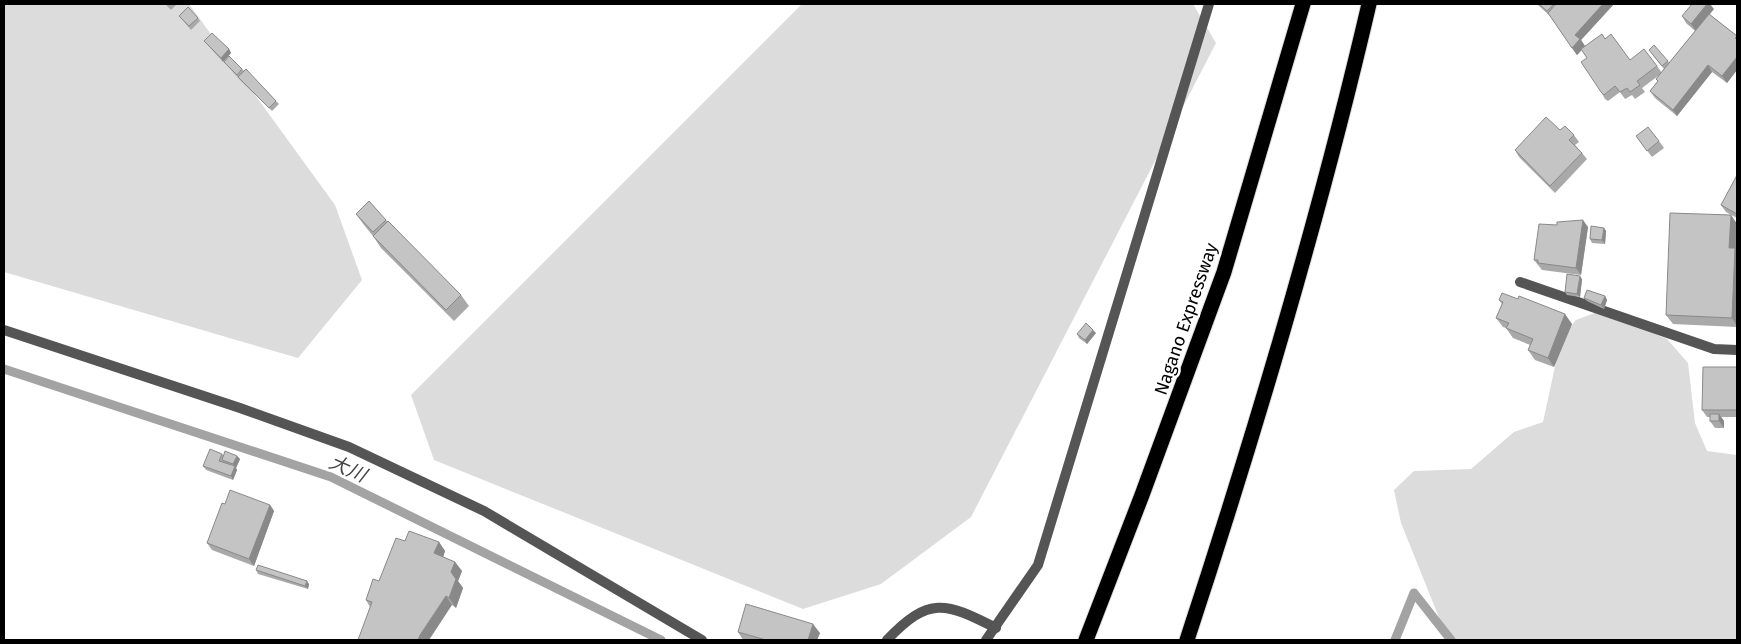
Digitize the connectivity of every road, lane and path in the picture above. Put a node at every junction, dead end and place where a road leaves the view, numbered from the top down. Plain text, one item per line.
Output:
1 (1209, 4) edge
2 (1303, 4) edge
3 (1369, 4) edge
4 (1520, 282) dead end
5 (4, 330) edge
6 (1737, 350) edge
7 (996, 628) junction
8 (702, 640) edge
9 (887, 640) edge
10 (986, 640) edge
11 (1086, 640) edge
12 (1187, 640) edge

1 - 7 street
2 - 11 highway, Nagano Expressway
3 - 12 highway
4 - 6 street
5 - 8 street
7 - 9 street
7 - 10 street

